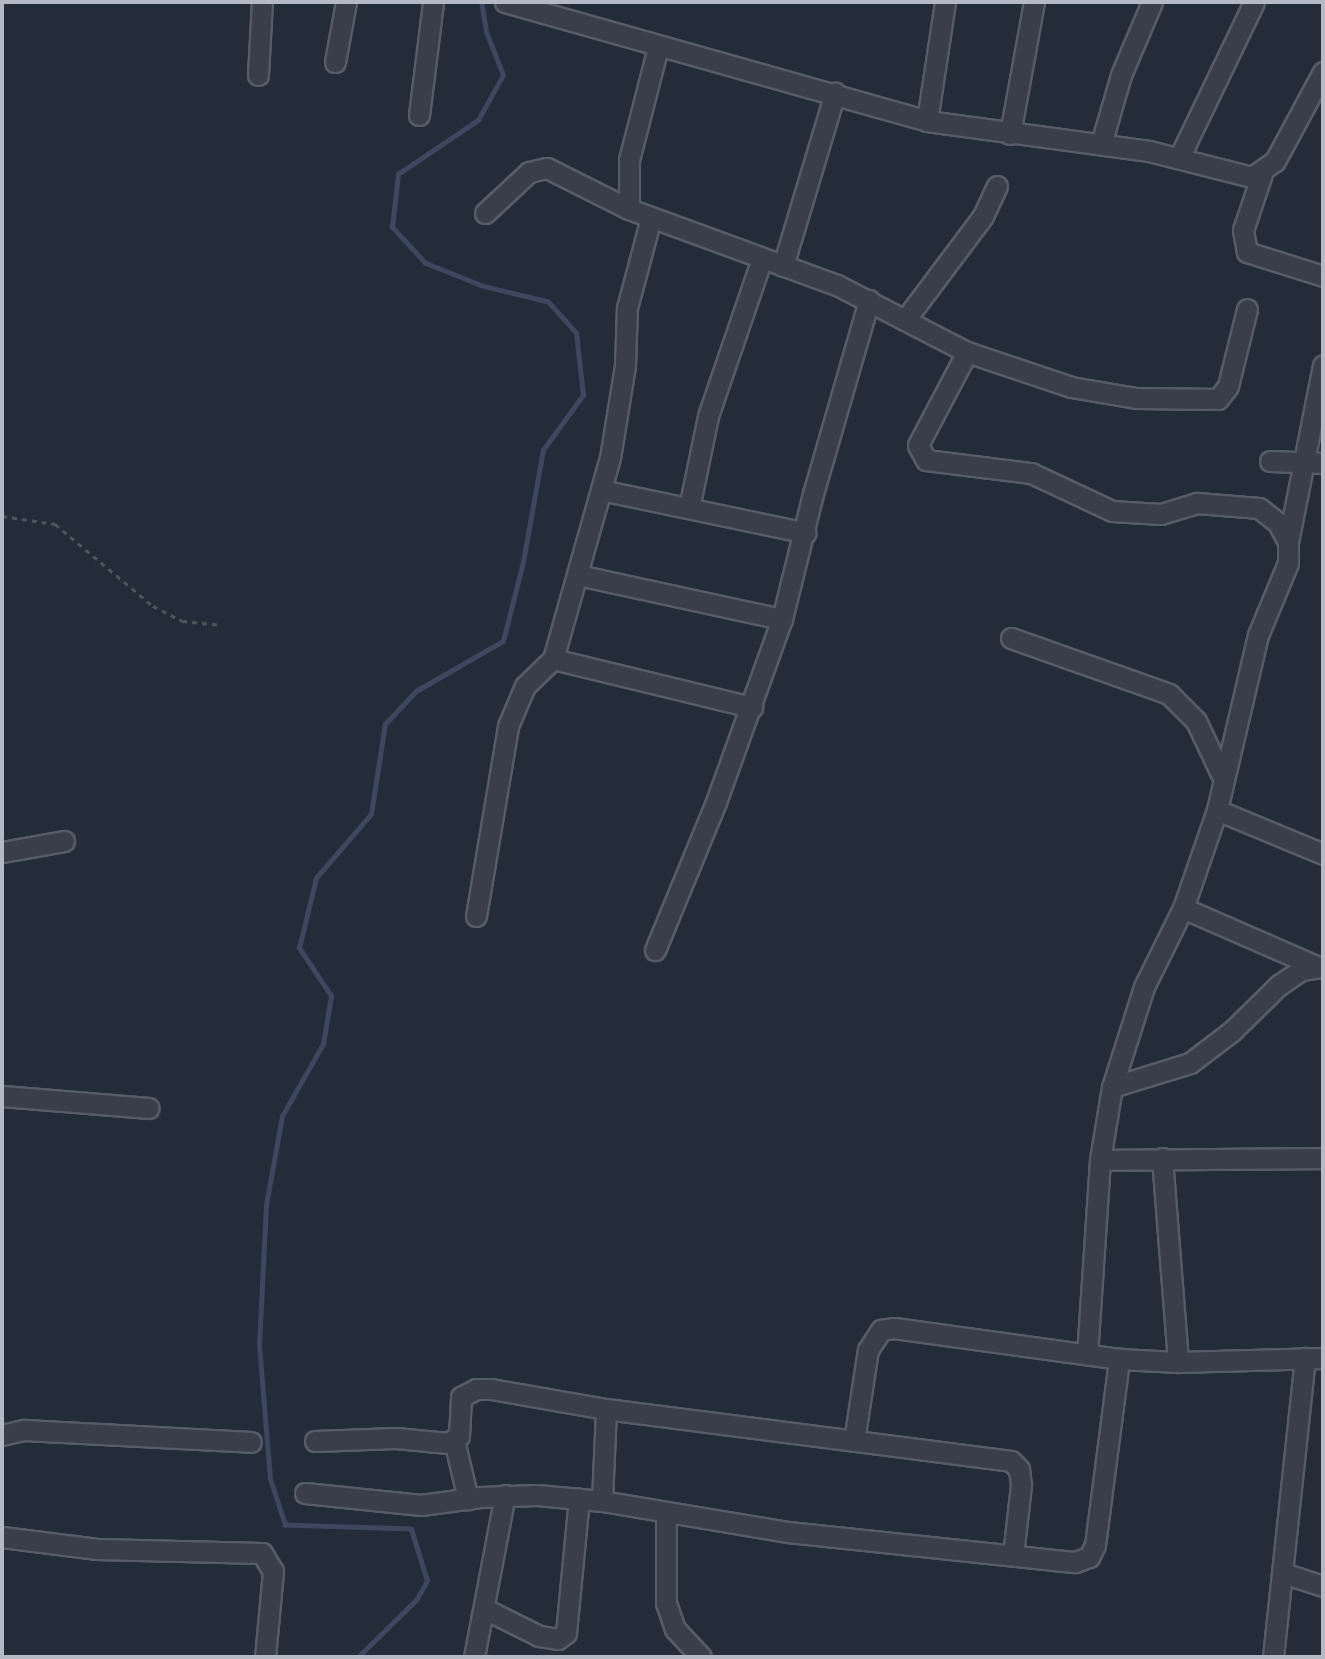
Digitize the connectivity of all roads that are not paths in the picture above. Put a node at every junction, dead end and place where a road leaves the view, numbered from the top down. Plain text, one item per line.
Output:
1 (261, 2) edge
2 (346, 2) edge
3 (433, 2) edge
4 (506, 2) edge
5 (945, 2) edge
6 (1034, 2) edge
7 (1152, 2) edge
8 (1254, 2) edge
9 (658, 47) junction
10 (335, 62) dead end
11 (1323, 72) edge
12 (258, 75) dead end
13 (835, 93) junction
14 (419, 115) dead end
15 (927, 121) junction
16 (1010, 134) junction
17 (1101, 144) junction
18 (1179, 158) junction
19 (1262, 174) junction
20 (997, 186) dead end
21 (629, 209) junction
22 (485, 213) dead end
23 (651, 218) junction
24 (762, 258) junction
25 (783, 266) junction
26 (1323, 276) edge
27 (869, 300) junction
28 (1247, 309) dead end
29 (905, 320) junction
30 (967, 352) junction
31 (1323, 365) edge
32 (1270, 461) dead end
33 (1314, 462) edge
34 (601, 490) junction
35 (690, 508) junction
36 (806, 533) junction
37 (1288, 541) junction
38 (578, 575) junction
39 (782, 619) junction
40 (1011, 638) dead end
41 (552, 659) junction
42 (752, 706) junction
43 (1223, 778) junction
44 (1217, 810) junction
45 (64, 841) dead end
46 (2, 852) edge
47 (1323, 854) edge
48 (1183, 908) junction
49 (476, 916) dead end
50 (655, 950) dead end
51 (1320, 966) edge
52 (1112, 1087) junction
53 (2, 1096) edge
54 (149, 1108) dead end
55 (1162, 1158) junction
56 (1323, 1158) edge
57 (1100, 1160) junction
58 (1087, 1355) junction
59 (1314, 1358) edge
60 (1119, 1359) junction
61 (1178, 1362) junction
62 (606, 1409) junction
63 (2, 1435) edge
64 (454, 1440) junction
65 (315, 1441) dead end
66 (854, 1441) junction
67 (251, 1442) dead end
68 (305, 1493) dead end
69 (505, 1494) junction
70 (468, 1499) junction
71 (579, 1499) junction
72 (602, 1501) junction
73 (666, 1513) junction
74 (2, 1537) edge
75 (1013, 1555) junction
76 (1283, 1573) junction
77 (1323, 1586) edge
78 (485, 1609) junction
79 (265, 1657) edge
80 (474, 1657) edge
81 (701, 1657) edge
82 (1273, 1657) edge

1 - 12 street
2 - 10 street
3 - 14 street
4 - 9 street
5 - 15 street
6 - 16 street
7 - 17 street
8 - 18 street
9 - 13 street
9 - 21 street
11 - 19 street
13 - 15 street
13 - 25 street
15 - 16 street
16 - 17 street
17 - 18 street
18 - 19 street
19 - 26 street
20 - 29 street
21 - 22 street
21 - 23 street
23 - 24 street
23 - 34 street
24 - 25 street
24 - 35 street
25 - 27 street
27 - 29 street
27 - 36 street
28 - 30 street
29 - 30 street
30 - 37 street
31 - 33 street
32 - 33 street
33 - 37 street
34 - 35 street
34 - 38 street
35 - 36 street
36 - 39 street
37 - 43 street
38 - 39 street
38 - 41 street
39 - 42 street
40 - 43 street
41 - 42 street
41 - 49 street
42 - 50 street
43 - 44 street
44 - 47 street
44 - 48 street
45 - 46 street
48 - 51 street
48 - 52 street
51 - 52 street
52 - 57 street
53 - 54 street
55 - 56 street
55 - 57 street
55 - 61 street
57 - 58 street
58 - 60 street
58 - 66 street
59 - 61 street
59 - 76 street
60 - 61 street
60 - 75 street
62 - 64 street
62 - 66 street
62 - 72 street
63 - 67 street
64 - 65 street
64 - 70 street
66 - 75 street
68 - 70 street
69 - 70 street
69 - 71 street
69 - 78 street
71 - 72 street
71 - 78 street
72 - 73 street
73 - 75 street
73 - 81 street
74 - 79 street
76 - 77 street
76 - 82 street
78 - 80 street

